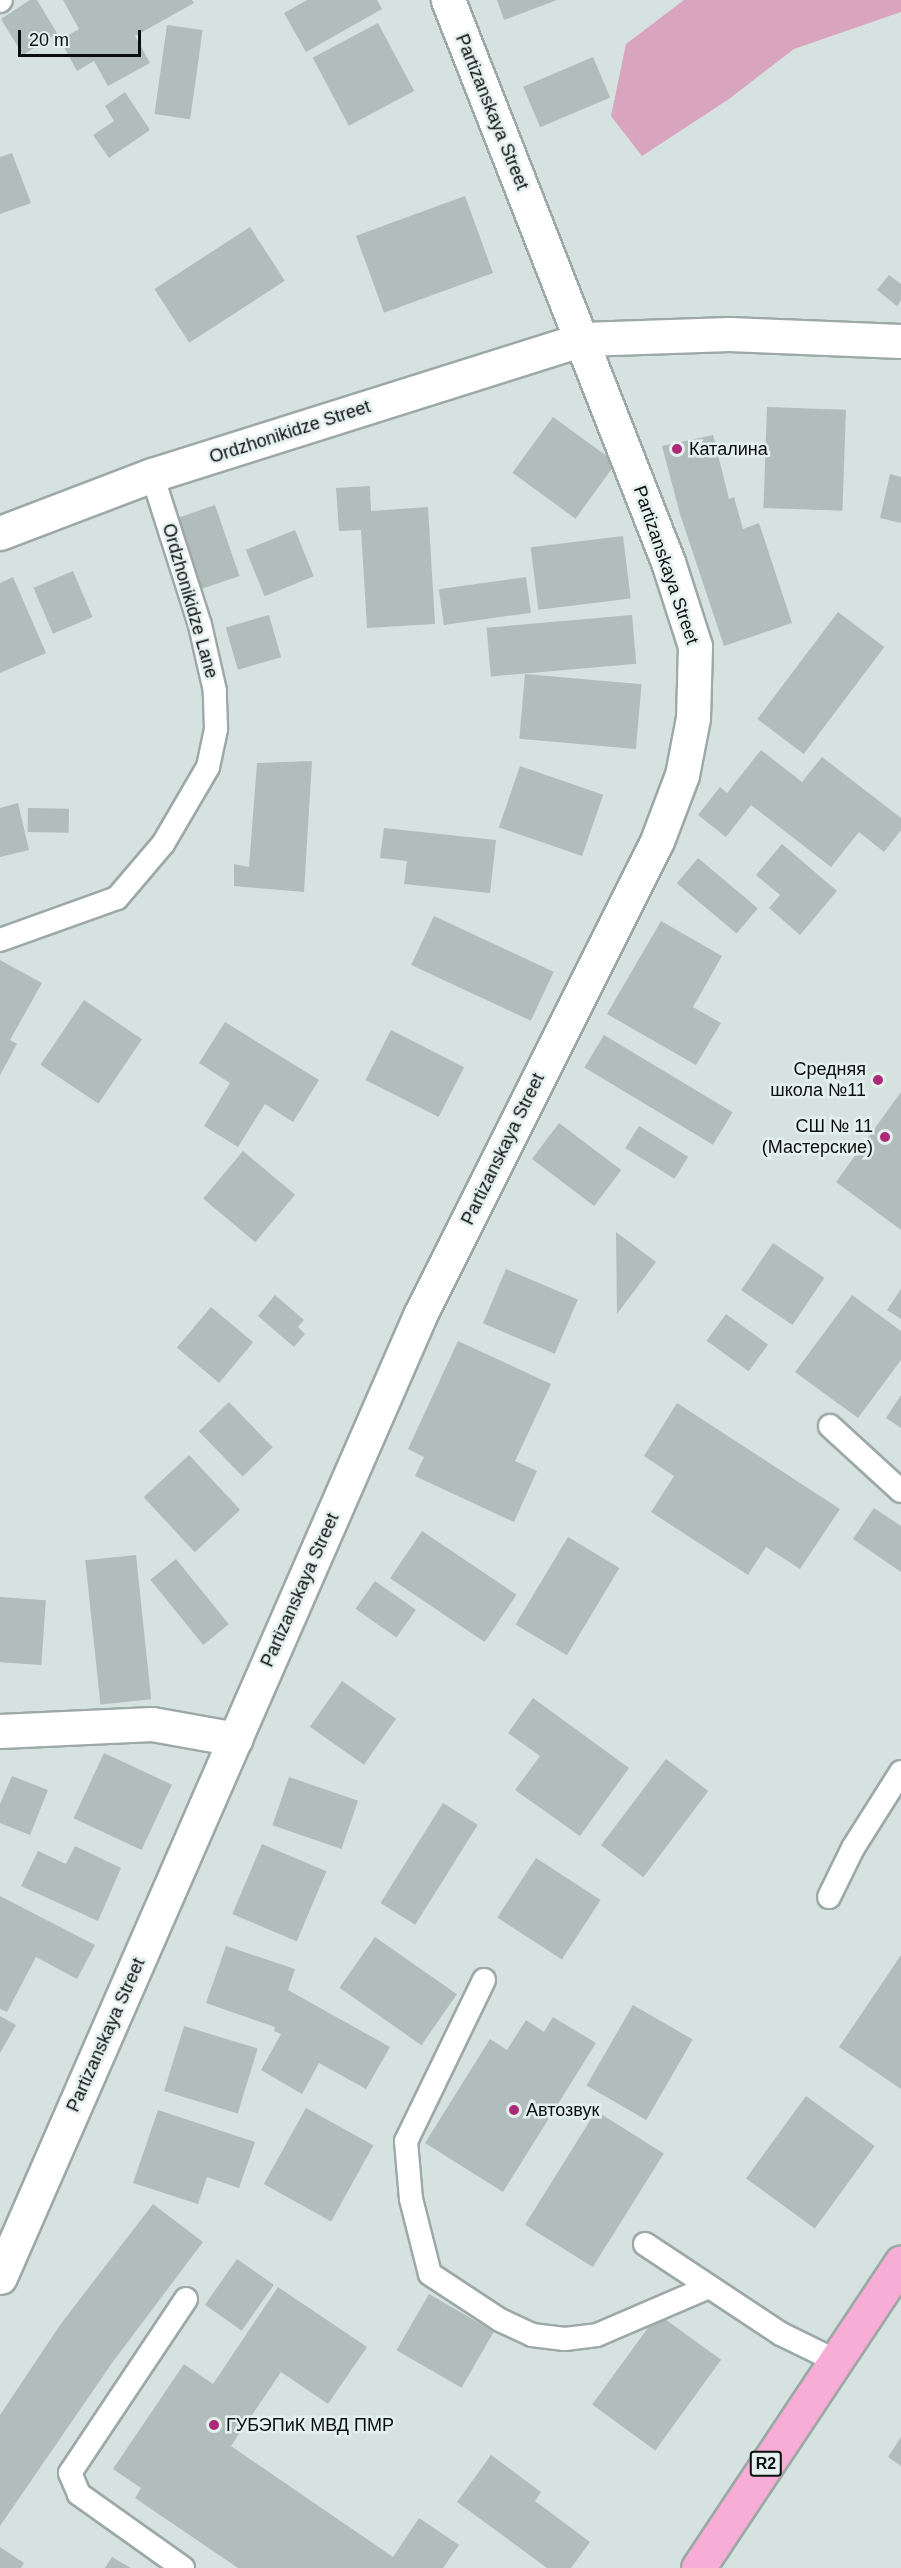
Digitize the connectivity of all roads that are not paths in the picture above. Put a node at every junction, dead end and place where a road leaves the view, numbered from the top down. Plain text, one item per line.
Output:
1 (448, 0) edge
2 (583, 339) junction
3 (901, 341) edge
4 (152, 475) junction
5 (0, 532) edge
6 (0, 940) edge
7 (830, 1426) dead end
8 (901, 1491) edge
9 (0, 1731) edge
10 (236, 1739) junction
11 (901, 1772) edge
12 (829, 1897) dead end
13 (484, 1980) dead end
14 (645, 2244) dead end
15 (901, 2262) edge
16 (0, 2277) edge
17 (709, 2287) junction
18 (186, 2299) dead end
19 (834, 2360) junction
20 (183, 2568) edge
21 (698, 2568) edge

1 - 2 street, Partizanskaya Street
2 - 3 street, Ordzhonikidze Street
2 - 4 street, Ordzhonikidze Street
2 - 10 street, Partizanskaya Street
4 - 5 street, Ordzhonikidze Street
4 - 6 lane, Ordzhonikidze Lane
7 - 8 lane
9 - 10 street
10 - 16 street, Partizanskaya Street
11 - 12 lane
13 - 17 lane
14 - 17 lane
15 - 19 main road, R2
17 - 19 lane
18 - 20 lane
19 - 21 main road, R2

